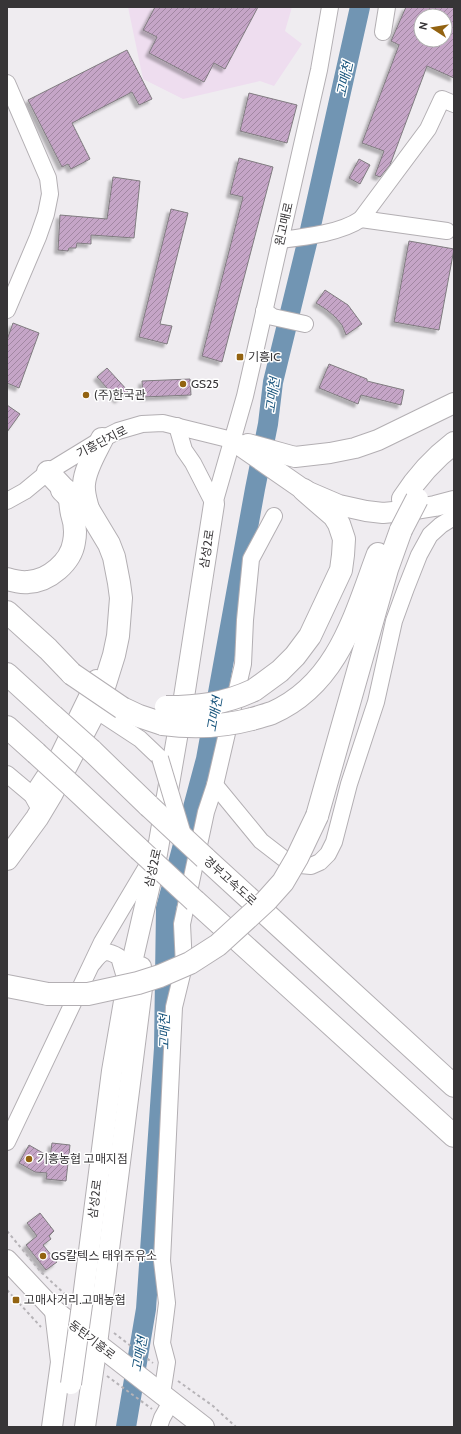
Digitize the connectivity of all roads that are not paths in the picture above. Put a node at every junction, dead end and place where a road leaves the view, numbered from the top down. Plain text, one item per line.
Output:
1 (330, 7) edge
2 (383, 8) edge
3 (383, 32) dead end
4 (7, 83) edge
5 (454, 104) edge
6 (361, 219) junction
7 (447, 231) dead end
8 (286, 240) junction
9 (8, 302) edge
10 (269, 314) junction
11 (305, 324) dead end
12 (454, 403) edge
13 (177, 426) junction
14 (102, 439) junction
15 (454, 443) edge
16 (242, 445) junction
17 (268, 457) junction
18 (295, 457) junction
19 (454, 459) edge
20 (48, 472) junction
21 (296, 485) junction
22 (410, 499) junction
23 (454, 500) edge
24 (7, 501) edge
25 (79, 504) junction
26 (214, 504) junction
27 (274, 516) dead end
28 (454, 517) edge
29 (394, 530) junction
30 (7, 579) edge
31 (7, 612) edge
32 (7, 674) edge
33 (99, 702) junction
34 (164, 715) junction
35 (7, 727) edge
36 (7, 774) edge
37 (215, 785) junction
38 (42, 795) junction
39 (185, 840) junction
40 (148, 852) junction
41 (7, 859) edge
42 (140, 925) junction
43 (91, 966) junction
44 (127, 984) junction
45 (7, 986) edge
46 (405, 1041) junction
47 (454, 1073) edge
48 (454, 1086) edge
49 (454, 1136) edge
50 (7, 1142) edge
51 (7, 1260) edge
52 (69, 1303) junction
53 (105, 1342) junction
54 (160, 1398) junction
55 (52, 1427) edge
56 (66, 1427) edge
57 (85, 1427) edge
58 (159, 1427) edge
59 (204, 1427) edge

1 - 8 street, 원고매로
2 - 3 street
4 - 9 street
5 - 6 street
6 - 7 street
6 - 8 street
8 - 10 street, 원고매로
10 - 11 street
10 - 16 street, 원고매로
12 - 18 main road
13 - 14 street, 기흥단지로
13 - 16 street, 기흥단지로
13 - 26 street
14 - 20 street, 기흥단지로
14 - 25 highway
15 - 22 highway
16 - 17 main road
16 - 26 street, 삼성2로
17 - 18 main road
17 - 21 main road
18 - 21 main road
19 - 22 highway
20 - 24 street, 기흥단지로
20 - 25 highway
21 - 23 main road
21 - 34 highway, bridge
22 - 29 highway
25 - 30 highway
25 - 33 highway
25 - 38 street
26 - 40 main road, 삼성2로
27 - 37 street
28 - 37 street
29 - 34 highway, bridge
29 - 45 highway, bridge
31 - 34 highway, bridge
32 - 39 highway, 경부고속도로, bridge
33 - 38 highway
33 - 39 street, bridge
35 - 40 highway, bridge
36 - 38 street
37 - 54 street
38 - 41 highway
39 - 46 highway, 경부고속도로, bridge
40 - 42 main road, 삼성2로
40 - 43 street
40 - 49 highway, bridge
42 - 44 main road, 삼성2로
42 - 53 main road
43 - 44 street
43 - 50 street
44 - 52 main road, 삼성2로
46 - 47 highway
46 - 48 highway, 경부고속도로
51 - 52 main road, 동탄기흥로
52 - 53 main road, 동탄기흥로
52 - 55 main road
52 - 56 main road, bridge
53 - 54 main road, 동탄기흥로
53 - 57 main road
54 - 58 street
54 - 59 main road, 동탄기흥로

